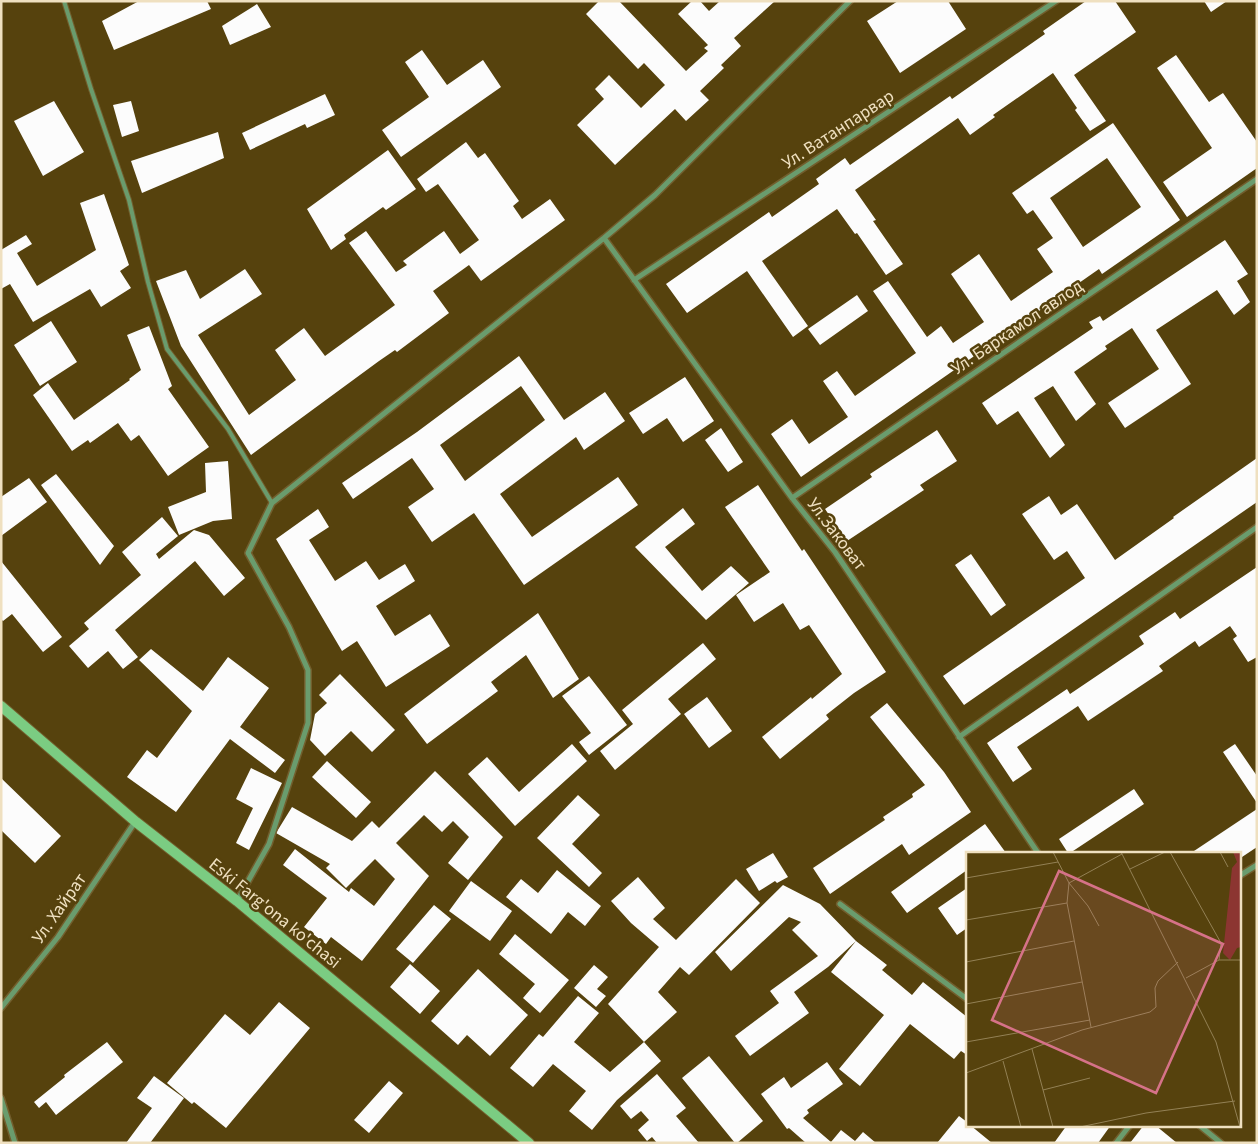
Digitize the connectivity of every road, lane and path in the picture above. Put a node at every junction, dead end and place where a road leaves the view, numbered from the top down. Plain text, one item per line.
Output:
1 (64, 1) edge
2 (850, 1) edge
3 (1056, 1) edge
4 (1257, 179) edge
5 (604, 238) junction
6 (634, 280) junction
7 (792, 498) junction
8 (272, 503) junction
9 (1257, 527) edge
10 (1, 706) edge
11 (959, 737) junction
12 (136, 822) junction
13 (1037, 852) edge
14 (1257, 865) edge
15 (1240, 875) edge
16 (237, 901) junction
17 (840, 904) dead end
18 (966, 998) edge
19 (1, 1008) edge
20 (1, 1098) edge
21 (1129, 1126) edge
22 (1200, 1126) edge
23 (15, 1143) edge
24 (529, 1143) edge
25 (1116, 1143) edge
26 (1221, 1143) edge

1 - 8 lane
2 - 5 street
3 - 6 street, Ул. Ватанпарвар
4 - 7 street, Ул. Баркамол авлод
5 - 6 street, Ул.Заковат
5 - 8 street
6 - 7 street, Ул.Заковат
7 - 11 street, Ул.Заковат
8 - 16 street
9 - 11 street
10 - 12 main road, Eski Farg'ona ko'chasi
11 - 13 street, Ул.Заковат
12 - 16 main road, Eski Farg'ona ko'chasi
12 - 19 street, Ул. Хайрат
14 - 15 street
16 - 24 main road, Eski Farg'ona ko'chasi
17 - 18 street
20 - 23 street
21 - 25 street
22 - 26 street

